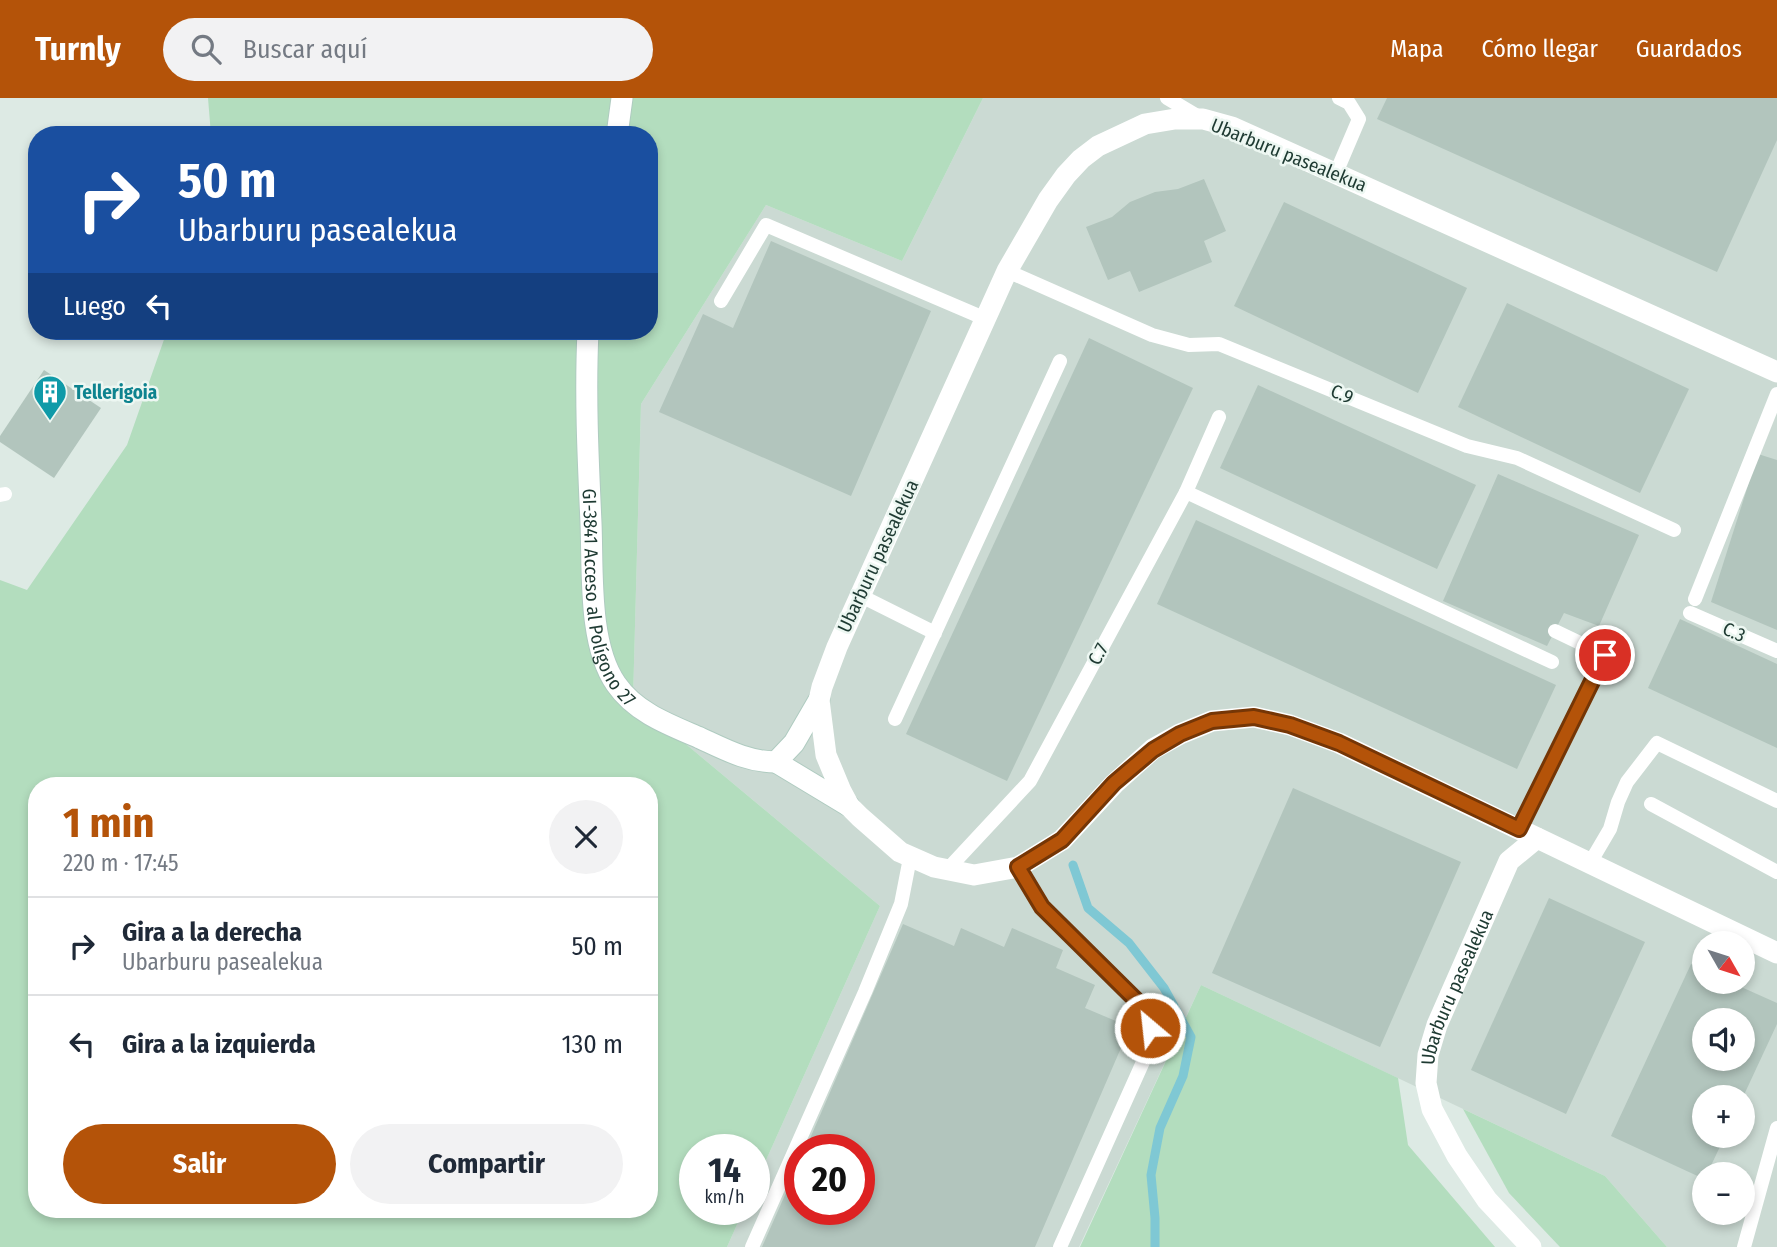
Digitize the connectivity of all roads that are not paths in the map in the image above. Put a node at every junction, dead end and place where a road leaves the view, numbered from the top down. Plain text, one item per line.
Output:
1 (622, 98) edge
2 (1167, 98) edge
3 (1347, 100) edge
4 (1203, 119) junction
5 (618, 126) edge
6 (1336, 173) junction
7 (1007, 271) junction
8 (721, 301) dead end
9 (986, 319) junction
10 (588, 340) edge
11 (1060, 361) dead end
12 (1777, 372) edge
13 (1777, 394) edge
14 (1219, 417) dead end
15 (1186, 492) junction
16 (1674, 530) dead end
17 (861, 596) junction
18 (1555, 631) dead end
19 (935, 634) junction
20 (1777, 651) edge
21 (1552, 662) dead end
22 (819, 700) junction
23 (895, 719) dead end
24 (776, 762) junction
25 (1777, 801) edge
26 (1651, 804) dead end
27 (849, 806) junction
28 (1528, 834) junction
29 (910, 858) junction
30 (1590, 863) junction
31 (1018, 867) junction
32 (947, 870) junction
33 (1777, 872) edge
34 (1777, 953) edge
35 (1777, 1128) edge
36 (752, 1247) edge
37 (1060, 1247) edge
38 (1531, 1247) edge
39 (1744, 1247) edge

1 - 5 street
2 - 4 lane
3 - 6 lane
4 - 6 street, Ubarburu pasealekua
4 - 7 street, Ubarburu pasealekua
6 - 12 street, Ubarburu pasealekua
7 - 9 street, Ubarburu pasealekua
7 - 16 lane, C.9
8 - 9 lane
9 - 17 street, Ubarburu pasealekua
10 - 24 street, GI-3841 Acceso al Polígono 27
11 - 19 lane
13 - 20 lane, C.3
14 - 15 lane, C.7
15 - 21 lane
15 - 32 lane, C.7
17 - 19 lane
17 - 22 street, Ubarburu pasealekua
18 - 28 lane
19 - 23 lane
22 - 24 street, Ubarburu pasealekua
22 - 27 street, Ubarburu pasealekua
24 - 27 street, Ubarburu pasealekua
25 - 30 lane
26 - 33 lane
27 - 29 street, Ubarburu pasealekua
28 - 30 street, Ubarburu pasealekua
28 - 31 street, Ubarburu pasealekua
28 - 38 street, Ubarburu pasealekua
29 - 32 street, Ubarburu pasealekua
29 - 36 lane
30 - 34 street, Ubarburu pasealekua
31 - 32 street, Ubarburu pasealekua
31 - 37 lane
35 - 39 lane

